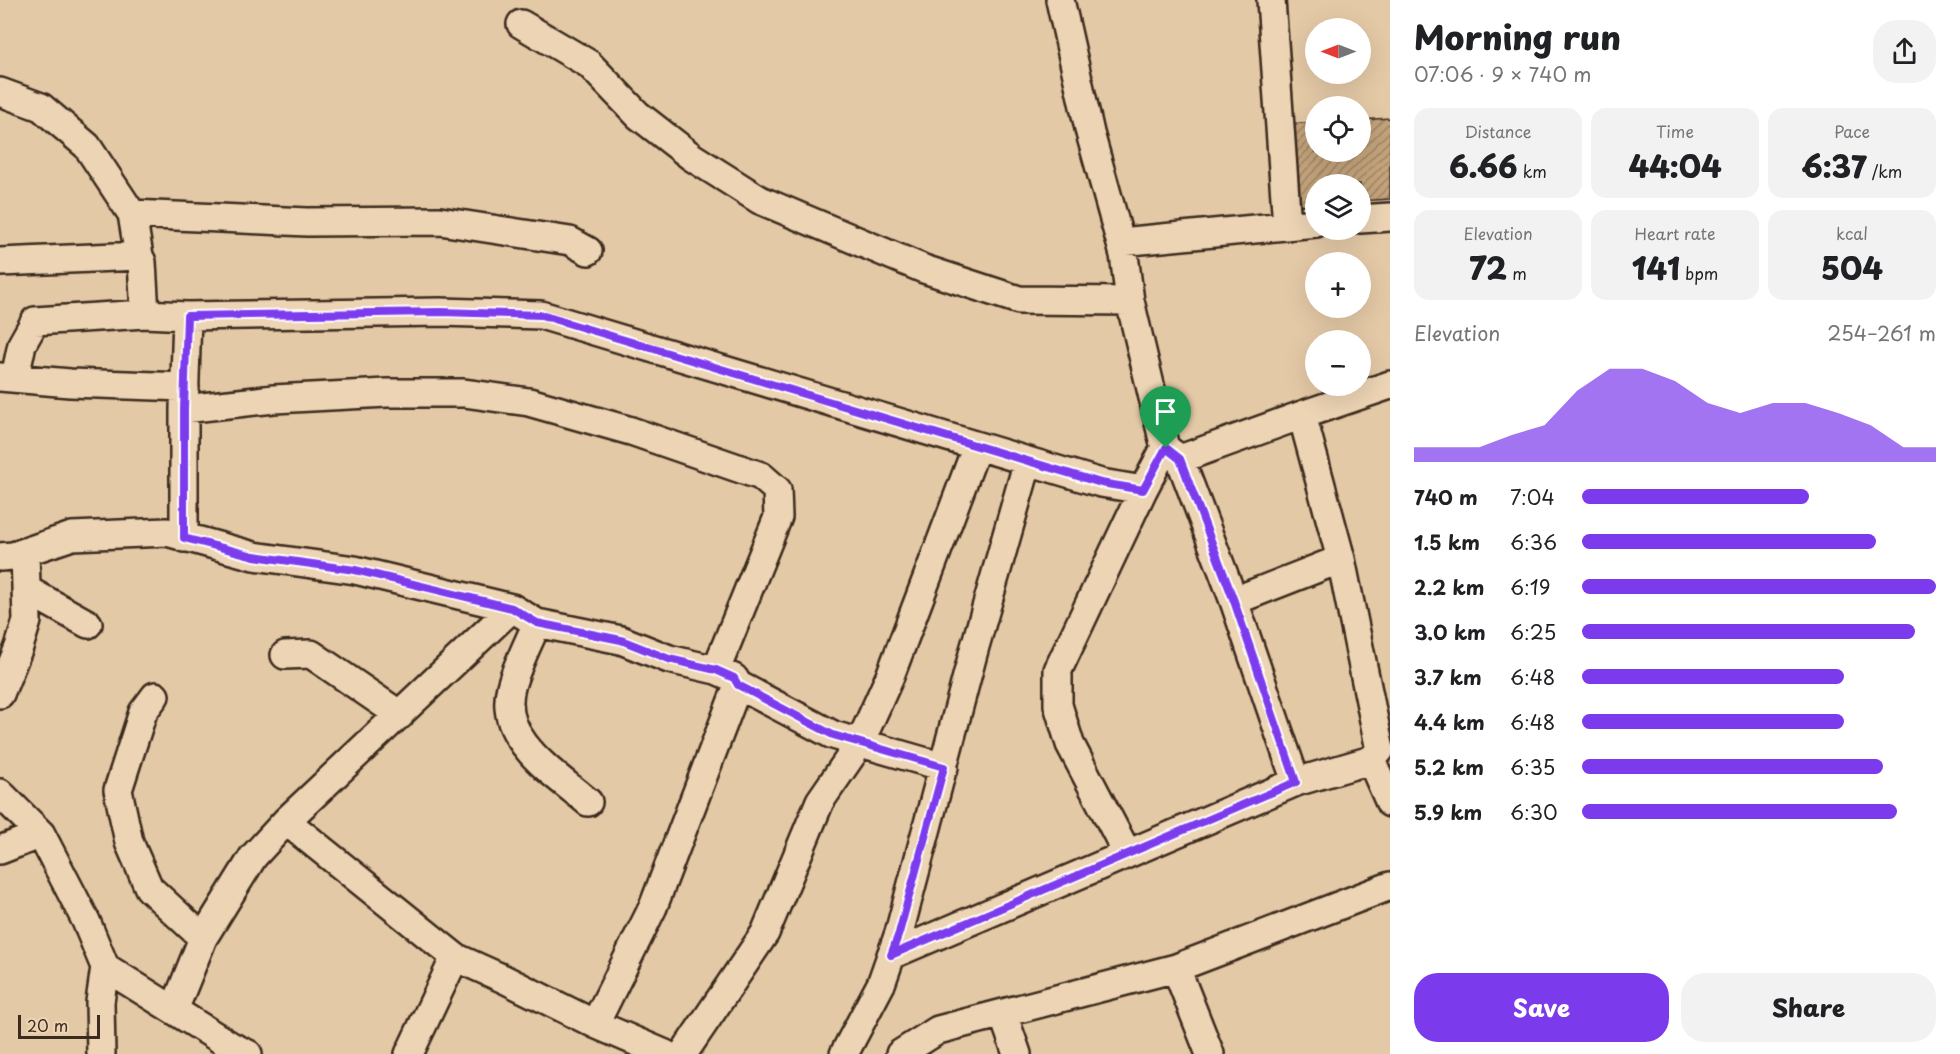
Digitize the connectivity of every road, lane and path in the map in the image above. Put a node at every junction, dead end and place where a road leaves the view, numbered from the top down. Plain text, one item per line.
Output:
1 (1060, 0) edge
2 (1271, 0) edge
3 (521, 24) dead end
4 (0, 92) edge
5 (132, 214) junction
6 (1390, 217) edge
7 (1371, 218) edge
8 (1305, 224) edge
9 (1287, 226) junction
10 (1121, 242) junction
11 (588, 251) dead end
12 (139, 256) junction
13 (0, 262) edge
14 (1130, 301) junction
15 (145, 314) junction
16 (187, 316) junction
17 (7, 377) edge
18 (1390, 385) edge
19 (185, 398) junction
20 (1302, 415) junction
21 (977, 446) junction
22 (1173, 453) junction
23 (1028, 461) junction
24 (1143, 490) junction
25 (184, 538) junction
26 (13, 554) edge
27 (1341, 559) junction
28 (27, 590) junction
29 (1234, 601) junction
30 (512, 608) junction
31 (537, 623) junction
32 (88, 624) dead end
33 (285, 655) dead end
34 (727, 677) junction
35 (0, 694) edge
36 (155, 696) dead end
37 (400, 716) junction
38 (860, 743) junction
39 (1371, 760) junction
40 (944, 767) junction
41 (1296, 782) junction
42 (0, 793) edge
43 (588, 802) dead end
44 (1390, 803) edge
45 (286, 821) junction
46 (40, 834) junction
47 (0, 850) edge
48 (1127, 854) junction
49 (1390, 886) edge
50 (203, 938) junction
51 (891, 955) junction
52 (455, 957) junction
53 (105, 967) junction
54 (1176, 968) junction
55 (174, 1010) junction
56 (1003, 1014) junction
57 (594, 1024) junction
58 (101, 1054) edge
59 (248, 1054) edge
60 (409, 1054) edge
61 (665, 1054) edge
62 (683, 1054) edge
63 (844, 1054) edge
64 (900, 1054) edge
65 (1017, 1054) edge
66 (1210, 1054) edge

1 - 10 street
2 - 9 street
3 - 14 street
4 - 5 street
5 - 11 street
5 - 12 street
6 - 7 street
8 - 9 street
9 - 10 street
10 - 14 street
12 - 13 street
12 - 15 street
14 - 22 street
15 - 16 street
15 - 17 street
16 - 19 street
16 - 21 street
17 - 19 street
18 - 20 street
19 - 25 street
19 - 34 street
20 - 22 street
20 - 27 street
21 - 23 street
21 - 38 street
22 - 24 street
22 - 29 street
23 - 24 street
23 - 40 street
24 - 48 street
25 - 26 street
25 - 30 street
26 - 28 street
27 - 29 street
27 - 39 street
28 - 32 street
28 - 35 street
29 - 41 street
30 - 31 street
30 - 37 street
31 - 34 street
31 - 43 street
33 - 37 street
34 - 38 street
34 - 57 street
36 - 50 street
37 - 45 street
38 - 40 street
38 - 62 street
39 - 41 street
39 - 44 street
40 - 51 street
41 - 48 street
42 - 46 street
45 - 50 street
45 - 52 street
46 - 47 street
46 - 53 street
48 - 51 street
49 - 54 street
50 - 55 street
51 - 63 street
52 - 57 street
52 - 60 street
53 - 55 street
53 - 58 street
54 - 56 street
54 - 66 street
55 - 59 street
56 - 64 street
56 - 65 street
57 - 61 street

